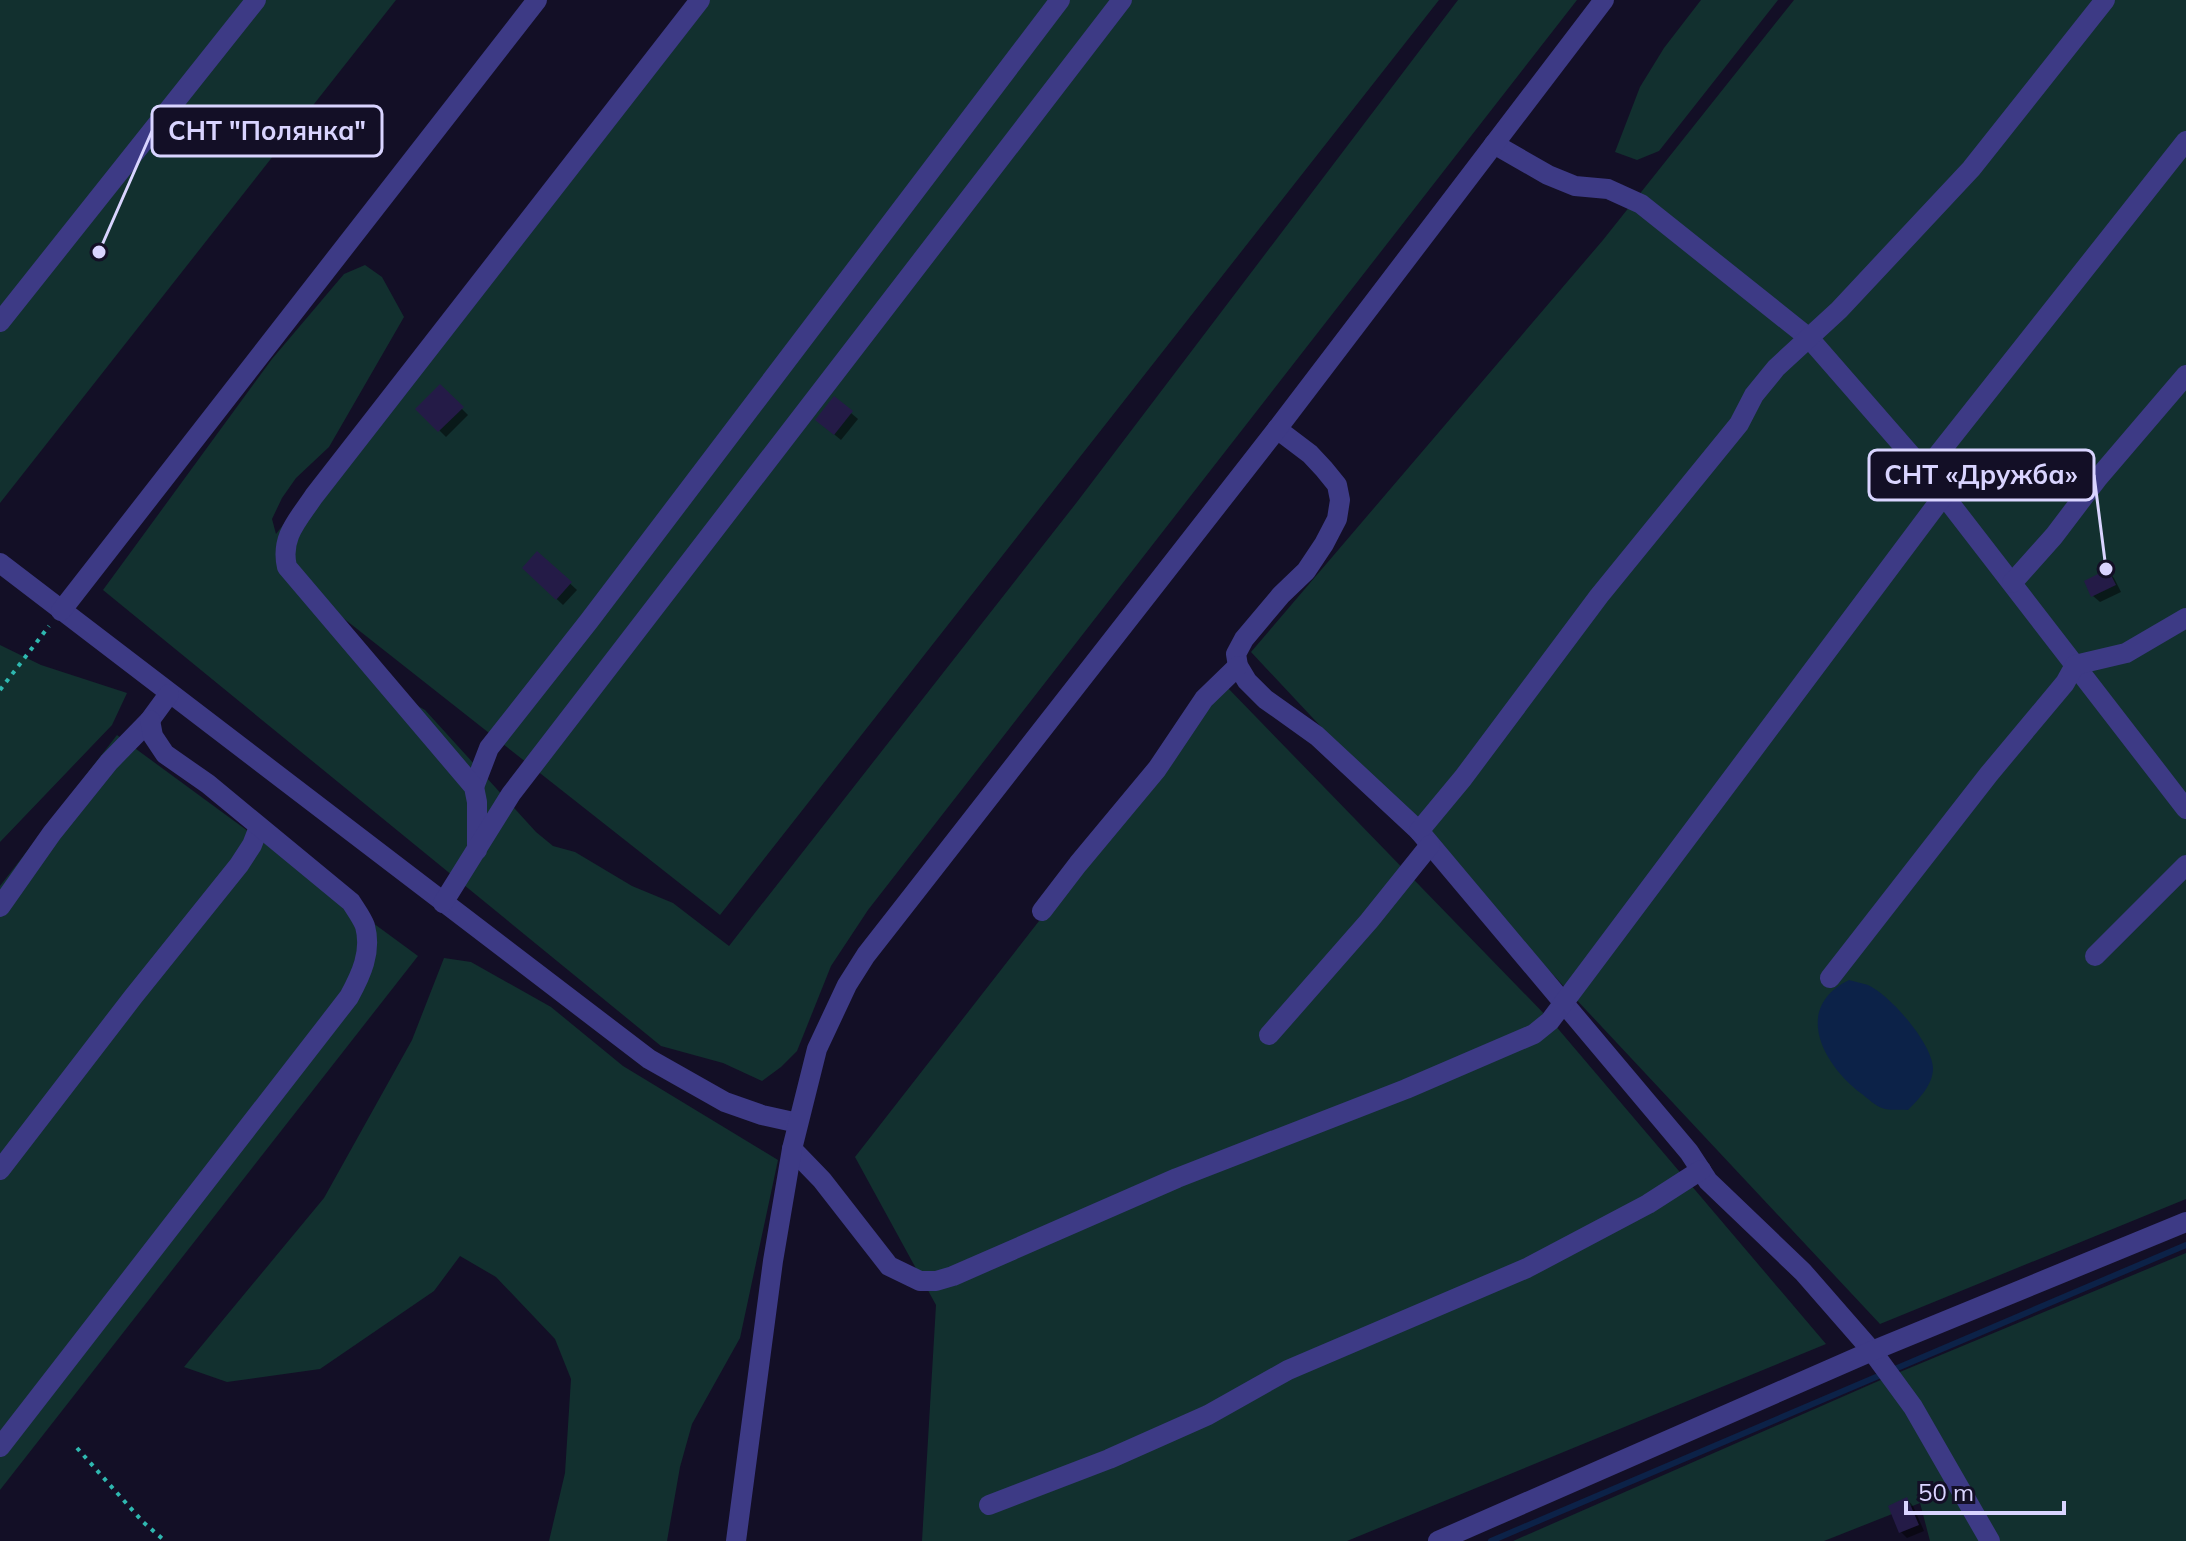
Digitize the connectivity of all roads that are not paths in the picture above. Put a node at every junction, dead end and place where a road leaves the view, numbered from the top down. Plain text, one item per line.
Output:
1 (256, 0) edge
2 (537, 0) edge
3 (700, 0) edge
4 (1060, 0) edge
5 (1122, 0) edge
6 (1604, 0) edge
7 (2105, 0) edge
8 (2186, 141) edge
9 (1494, 144) junction
10 (0, 322) edge
11 (1809, 338) junction
12 (2186, 375) edge
13 (1277, 429) junction
14 (1925, 471) junction
15 (1944, 495) junction
16 (0, 563) edge
17 (2012, 583) junction
18 (61, 611) junction
19 (2186, 618) edge
20 (2075, 665) junction
21 (1238, 666) junction
22 (169, 694) junction
23 (150, 720) junction
24 (474, 787) junction
25 (2186, 809) edge
26 (259, 827) junction
27 (1424, 838) junction
28 (477, 850) junction
29 (2186, 865) edge
30 (443, 903) junction
31 (0, 907) edge
32 (1042, 911) dead end
33 (2095, 956) dead end
34 (1830, 978) dead end
35 (1562, 1002) junction
36 (1269, 1035) dead end
37 (798, 1123) junction
38 (792, 1149) junction
39 (0, 1170) edge
40 (1701, 1170) junction
41 (2186, 1222) edge
42 (1875, 1356) junction
43 (0, 1447) edge
44 (989, 1505) dead end
45 (736, 1541) edge
46 (1438, 1541) edge
47 (1990, 1541) edge

1 - 10 street
2 - 18 street
3 - 24 street
4 - 24 street
5 - 28 street
6 - 9 street
7 - 11 street
8 - 14 street
9 - 11 street
9 - 13 street
11 - 14 street
11 - 27 street
12 - 17 street
13 - 21 street
13 - 37 street
14 - 15 street
15 - 17 street
15 - 35 street
16 - 18 street
17 - 20 street
18 - 22 street
19 - 20 street
20 - 25 street
20 - 34 street
21 - 27 street
21 - 32 street
22 - 23 street
22 - 30 street
23 - 26 street
23 - 31 street
24 - 28 street
26 - 39 street
26 - 43 street
27 - 35 street
27 - 36 street
28 - 30 street
29 - 33 street
30 - 37 street
35 - 38 street
35 - 40 street
37 - 38 street
38 - 45 street
40 - 42 street
40 - 44 street
41 - 42 street
42 - 46 street
42 - 47 street

